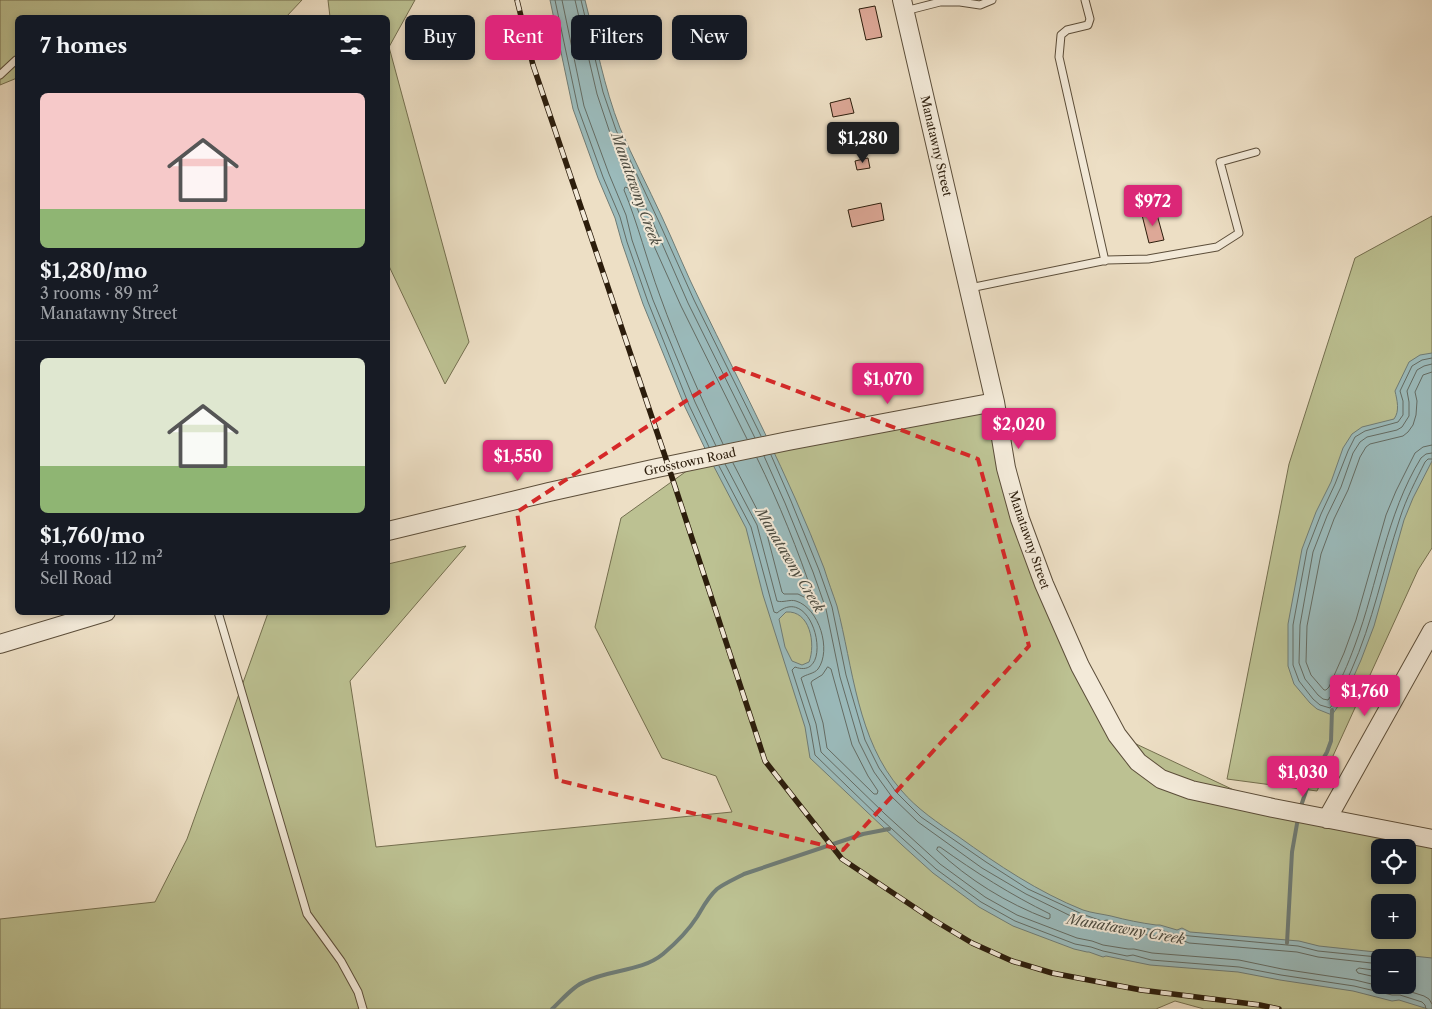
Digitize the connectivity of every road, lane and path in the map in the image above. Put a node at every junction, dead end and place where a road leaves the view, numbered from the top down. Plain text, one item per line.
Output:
1 (992, 0) edge
2 (1085, 0) edge
3 (904, 6) edge
4 (15, 61) edge
5 (0, 75) edge
6 (1256, 152) dead end
7 (1105, 261) junction
8 (969, 288) junction
9 (995, 402) junction
10 (390, 531) edge
11 (96, 615) edge
12 (219, 615) edge
13 (1432, 631) edge
14 (0, 644) edge
15 (1327, 819) junction
16 (1432, 839) edge
17 (363, 1009) edge

1 - 3 lane
2 - 7 lane
3 - 8 street, Manatawny Street
4 - 5 lane
6 - 7 lane
7 - 8 lane
8 - 9 street, Manatawny Street
9 - 10 street, Grosstown Road
9 - 15 street, Manatawny Street
11 - 14 street
12 - 17 lane
13 - 15 street
15 - 16 street, Manatawny Street

